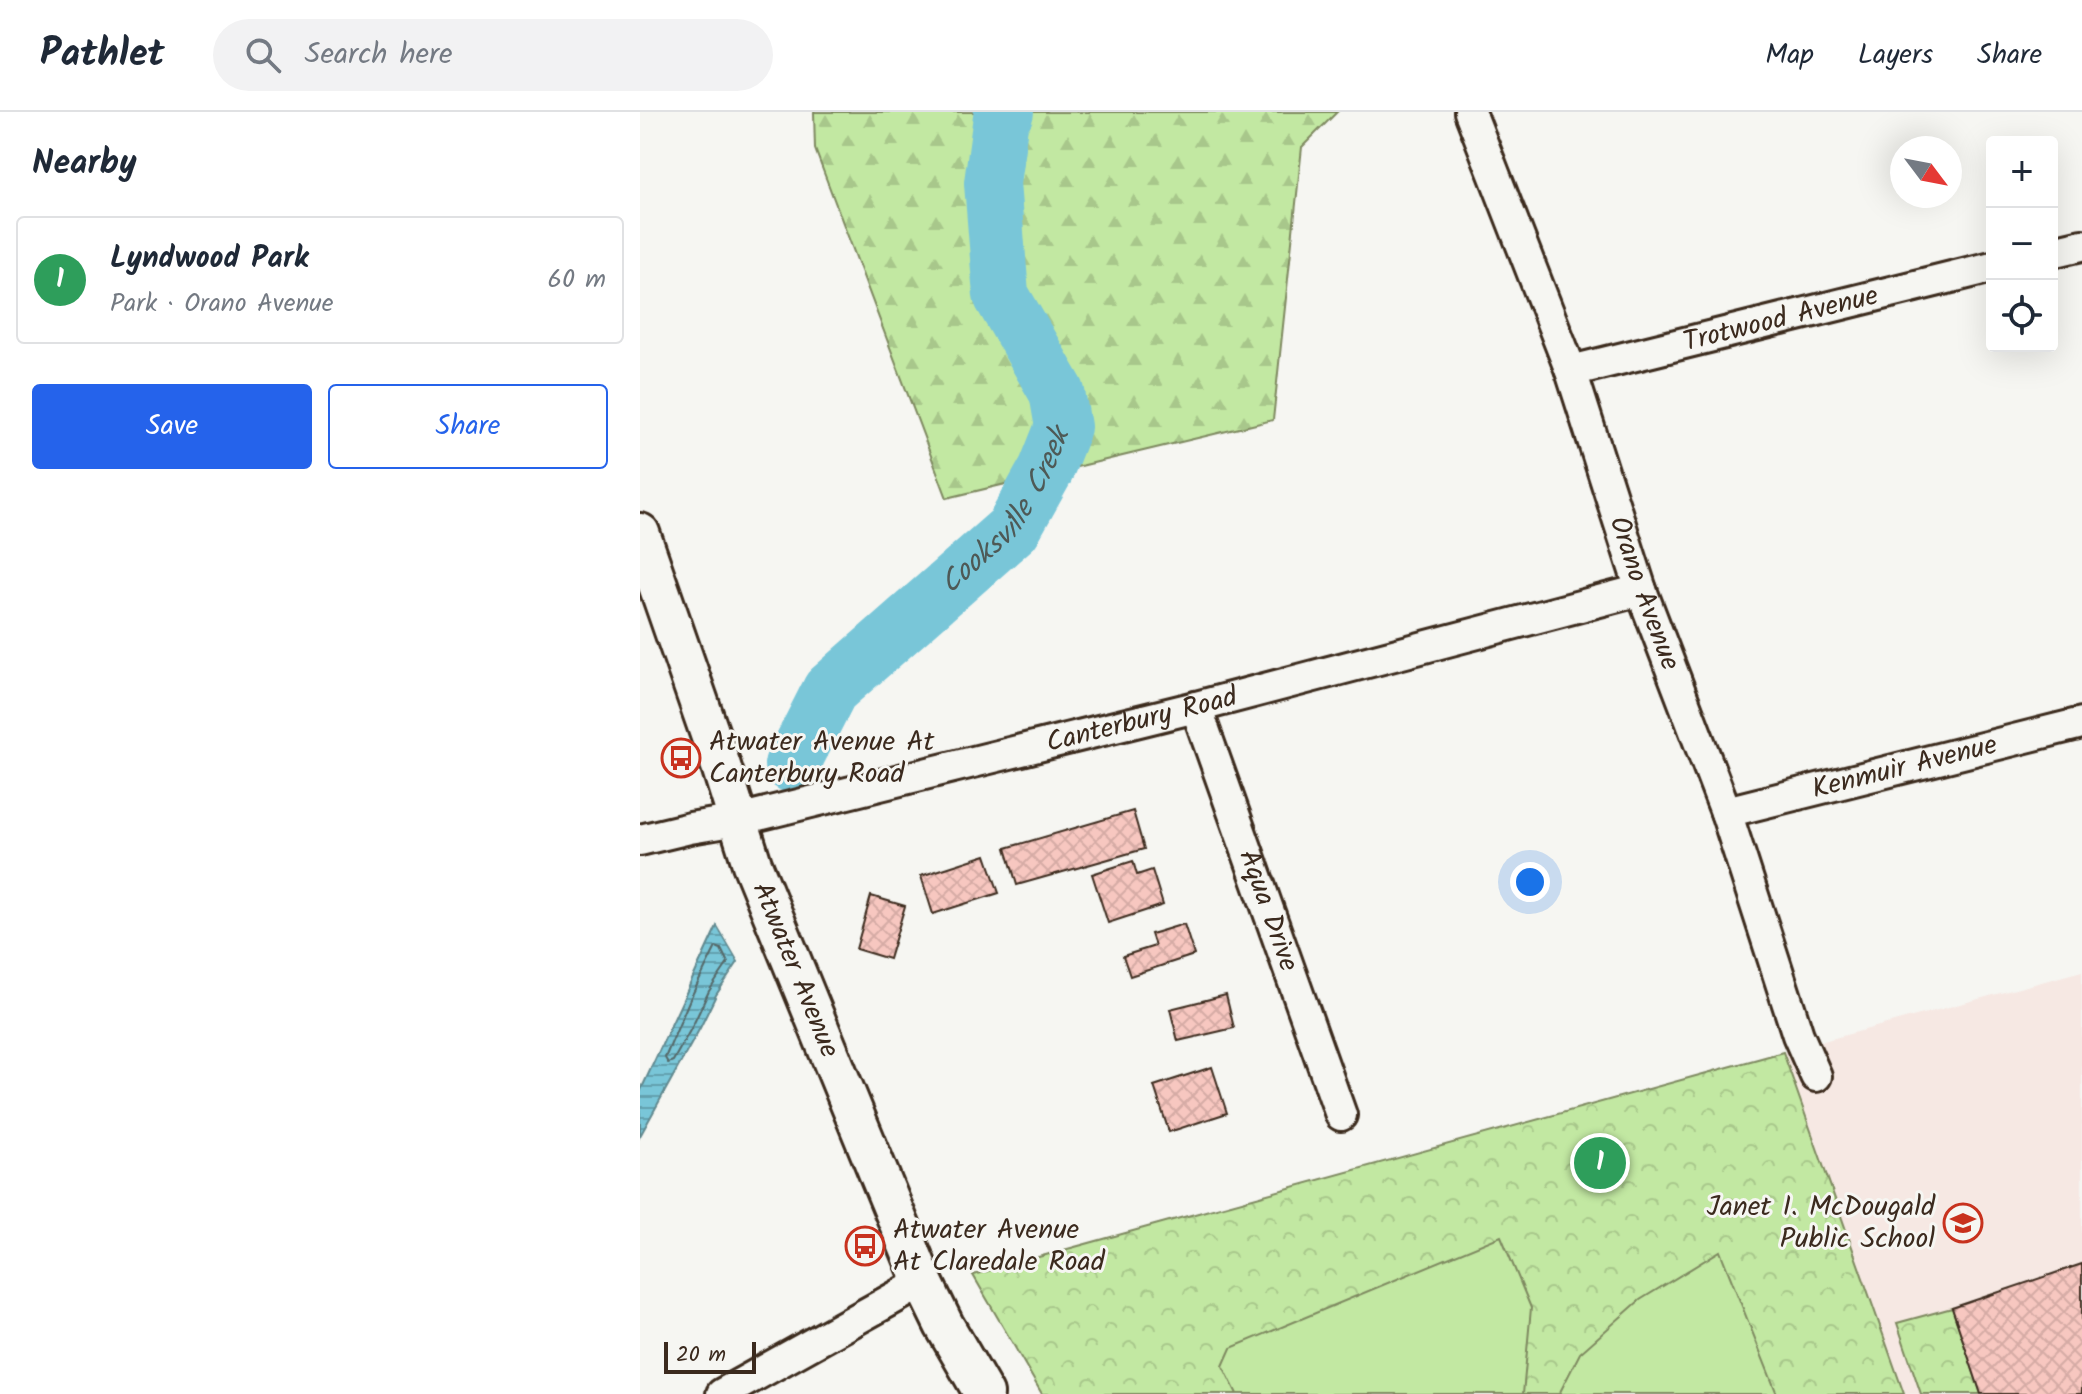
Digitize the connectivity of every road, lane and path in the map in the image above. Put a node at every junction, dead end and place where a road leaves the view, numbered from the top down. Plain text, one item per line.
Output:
1 (1470, 112) edge
2 (2082, 245) edge
3 (2058, 251) edge
4 (1986, 268) edge
5 (1571, 371) junction
6 (640, 533) edge
7 (1641, 590) junction
8 (1196, 707) junction
9 (2082, 723) edge
10 (1726, 812) junction
11 (738, 820) junction
12 (640, 840) edge
13 (1816, 1076) dead end
14 (1341, 1115) dead end
15 (923, 1282) junction
16 (722, 1394) edge
17 (984, 1394) edge

1 - 5 street, Orano Avenue
2 - 3 street
4 - 5 street, Trotwood Avenue
5 - 7 street, Orano Avenue
6 - 11 street, Atwater Avenue
7 - 8 street, Canterbury Road
7 - 10 street, Orano Avenue
8 - 11 street, Canterbury Road
8 - 14 street, Aqua Drive
9 - 10 street, Kenmuir Avenue
10 - 13 street, Orano Avenue
11 - 12 street, Canterbury Road
11 - 15 street, Atwater Avenue
15 - 16 street
15 - 17 street, Atwater Avenue

